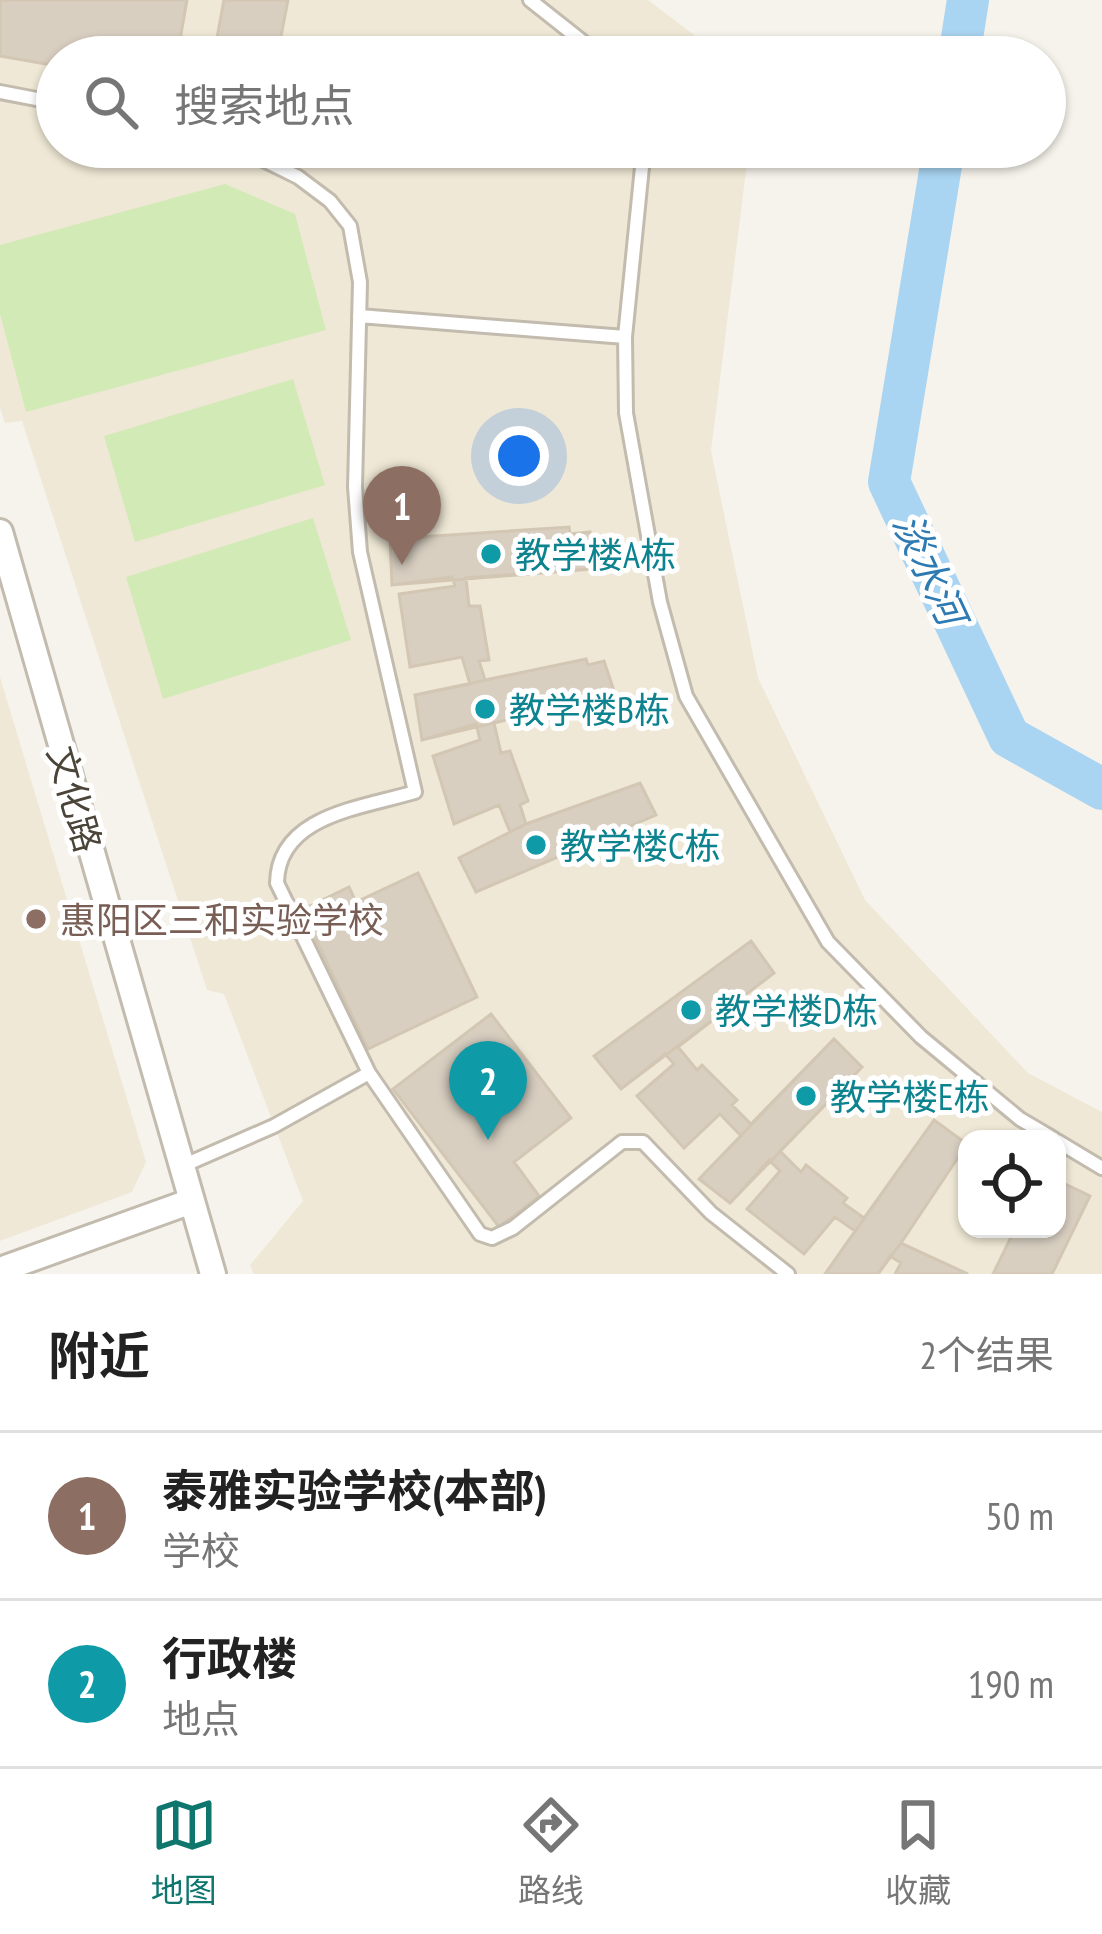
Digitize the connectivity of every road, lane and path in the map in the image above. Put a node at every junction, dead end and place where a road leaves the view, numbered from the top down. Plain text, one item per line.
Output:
1 (530, 0) edge
2 (575, 36) edge
3 (0, 92) edge
4 (36, 99) edge
5 (280, 168) edge
6 (642, 168) edge
7 (359, 316) junction
8 (625, 337) junction
9 (0, 532) edge
10 (369, 1073) junction
11 (1038, 1130) edge
12 (1066, 1147) edge
13 (179, 1168) junction
14 (1102, 1168) edge
15 (189, 1202) junction
16 (0, 1270) edge
17 (213, 1274) edge
18 (788, 1274) edge

1 - 2 lane
3 - 4 lane
5 - 7 lane
6 - 8 lane
7 - 8 lane
7 - 10 lane
8 - 11 lane
9 - 13 street, 文化路
10 - 13 lane
10 - 18 lane
12 - 14 lane
13 - 15 street, 文化路
15 - 16 street
15 - 17 street, 文化路

